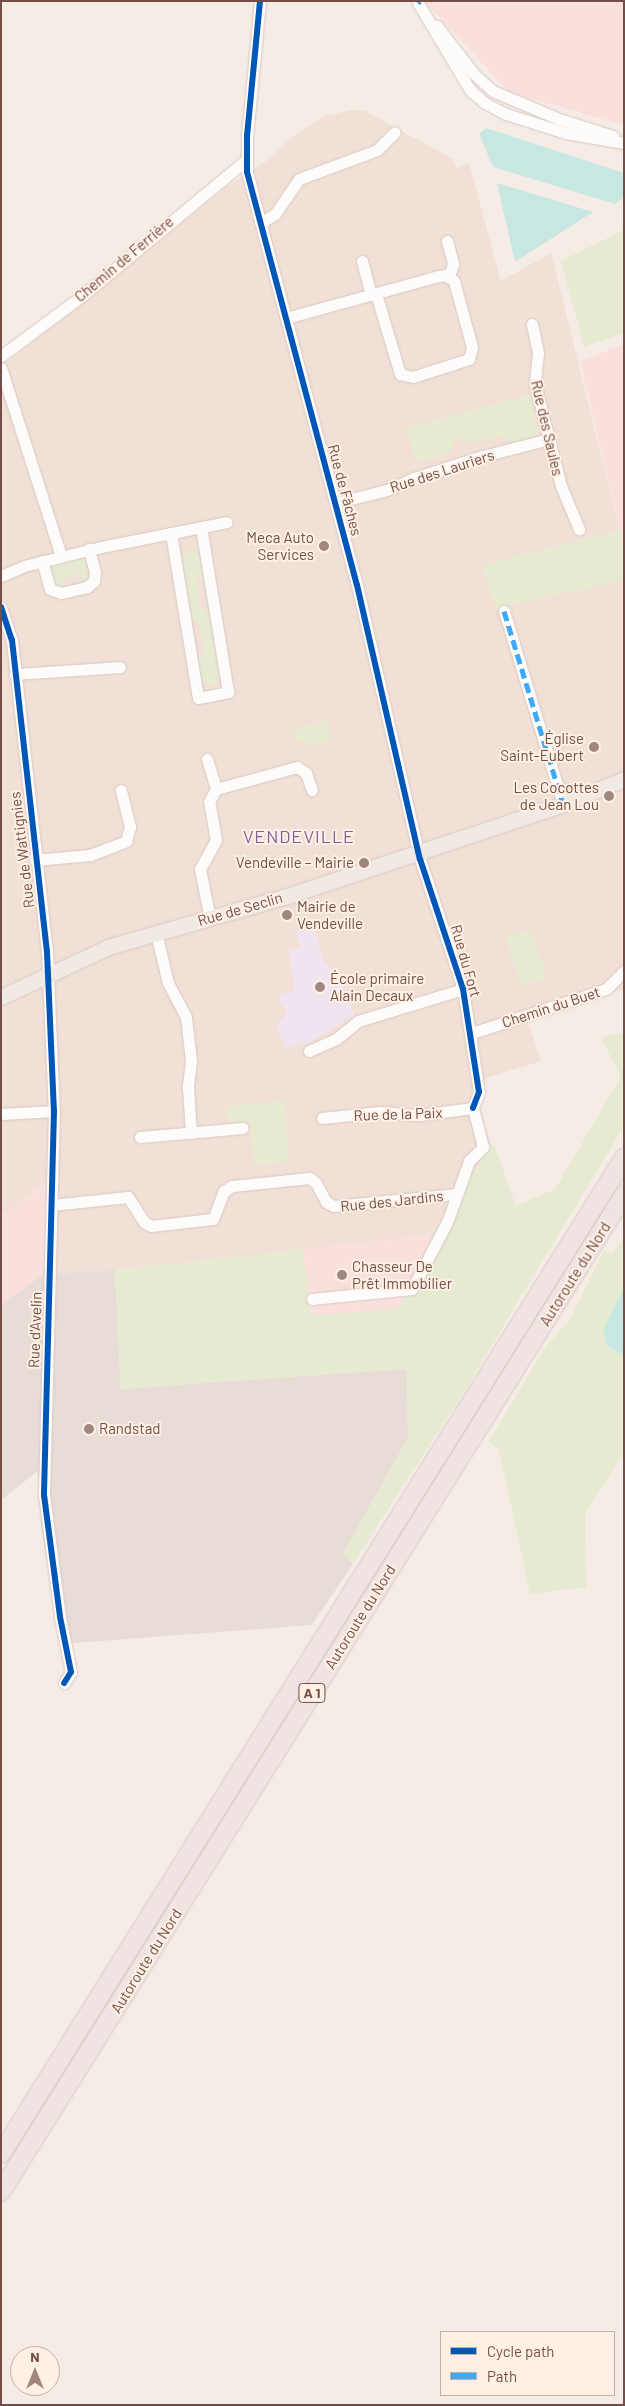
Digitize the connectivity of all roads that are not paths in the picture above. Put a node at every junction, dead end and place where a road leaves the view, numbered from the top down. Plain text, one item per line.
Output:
1 (262, 1) edge
2 (417, 2) edge
3 (395, 132) dead end
4 (624, 141) edge
5 (246, 160) junction
6 (260, 223) junction
7 (447, 241) dead end
8 (362, 261) dead end
9 (449, 276) junction
10 (373, 294) junction
11 (286, 318) junction
12 (532, 324) dead end
13 (1, 356) edge
14 (1, 368) edge
15 (549, 439) junction
16 (336, 503) junction
17 (227, 522) dead end
18 (201, 527) junction
19 (579, 529) dead end
20 (171, 533) junction
21 (89, 550) junction
22 (61, 556) junction
23 (42, 561) junction
24 (1, 576) edge
25 (1, 607) edge
26 (504, 611) dead end
27 (120, 667) dead end
28 (15, 674) junction
29 (207, 758) dead end
30 (624, 779) edge
31 (216, 789) junction
32 (121, 790) dead end
33 (312, 790) dead end
34 (563, 804) junction
35 (418, 852) junction
36 (35, 860) junction
37 (210, 918) junction
38 (156, 933) junction
39 (624, 971) edge
40 (48, 973) junction
41 (463, 989) junction
42 (1, 997) edge
43 (472, 1034) junction
44 (309, 1051) dead end
45 (473, 1108) junction
46 (54, 1111) junction
47 (1, 1114) edge
48 (322, 1118) dead end
49 (243, 1128) dead end
50 (191, 1133) junction
51 (140, 1137) dead end
52 (624, 1158) edge
53 (457, 1194) junction
54 (624, 1195) edge
55 (51, 1205) junction
56 (312, 1299) dead end
57 (64, 1683) dead end
58 (1, 2154) edge
59 (1, 2192) edge

1 - 5 street, Rue de Fâches
2 - 4 street
3 - 6 street
5 - 6 street, Rue de Fâches
5 - 13 street, Chemin de Ferrière
6 - 11 street, Rue de Fâches
7 - 9 street
8 - 10 street
9 - 10 street
9 - 10 street
10 - 11 street
11 - 16 street, Rue de Fâches
12 - 15 street, Rue des Saules
14 - 22 street
15 - 16 street, Rue des Lauriers
15 - 19 street, Rue des Saules
16 - 35 street, Rue de Fâches
17 - 18 street
18 - 20 street
18 - 20 street
20 - 21 street
21 - 22 street
21 - 23 street
22 - 23 street
23 - 24 street
25 - 28 street, Rue de Wattignies
26 - 34 street
27 - 28 street
28 - 36 street, Rue de Wattignies
29 - 31 street
30 - 34 main road, Rue de Seclin
31 - 33 street
31 - 37 street
32 - 36 street
34 - 35 main road, Rue de Seclin
35 - 37 main road, Rue de Seclin
35 - 41 street, Rue du Fort
36 - 40 street, Rue de Wattignies
37 - 38 main road, Rue de Seclin
38 - 40 main road, Rue de Seclin
38 - 50 street
39 - 43 street, Chemin du Buet
40 - 42 main road, Rue de Seclin
40 - 46 street, Rue d'Avelin
41 - 43 street, Rue du Fort
41 - 44 street
43 - 45 street, Rue du Fort
45 - 48 street, Rue de la Paix
45 - 53 street
46 - 47 street
46 - 55 street, Rue d'Avelin
49 - 50 street
50 - 51 street
52 - 58 highway, Autoroute du Nord / A 1
53 - 55 street, Rue des Jardins
53 - 56 street
54 - 59 highway, Autoroute du Nord / A 1
55 - 57 street, Rue d'Avelin

